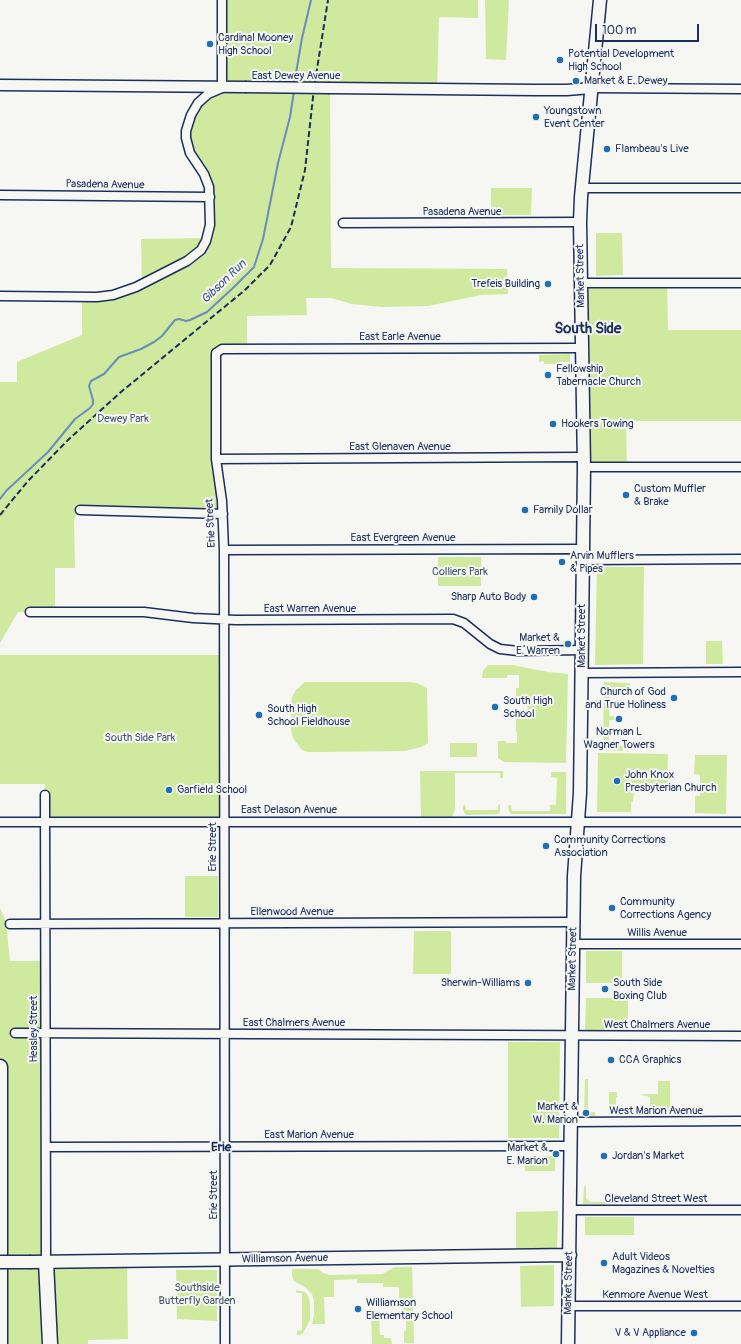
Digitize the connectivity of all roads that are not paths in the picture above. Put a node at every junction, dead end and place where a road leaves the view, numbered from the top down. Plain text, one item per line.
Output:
1 (222, 0) edge
2 (600, 0) edge
3 (0, 85) edge
4 (222, 88) junction
5 (591, 88) junction
6 (741, 89) edge
7 (582, 188) junction
8 (741, 188) edge
9 (0, 195) edge
10 (210, 197) junction
11 (580, 222) junction
12 (343, 223) dead end
13 (581, 283) junction
14 (741, 283) edge
15 (0, 296) edge
16 (582, 348) junction
17 (218, 351) joint
18 (216, 459) junction
19 (584, 462) junction
20 (741, 466) edge
21 (80, 510) dead end
22 (223, 514) junction
23 (224, 550) junction
24 (583, 554) junction
25 (741, 559) edge
26 (30, 612) dead end
27 (224, 619) junction
28 (582, 650) junction
29 (741, 672) edge
30 (582, 673) junction
31 (45, 795) dead end
32 (0, 822) edge
33 (45, 822) junction
34 (224, 822) junction
35 (578, 822) junction
36 (741, 822) edge
37 (574, 922) junction
38 (224, 923) junction
39 (10, 924) dead end
40 (45, 924) junction
41 (574, 944) junction
42 (741, 944) edge
43 (16, 1033) dead end
44 (45, 1033) junction
45 (224, 1033) junction
46 (573, 1035) junction
47 (741, 1036) edge
48 (0, 1067) edge
49 (741, 1121) edge
50 (572, 1122) junction
51 (225, 1146) junction
52 (572, 1146) junction
53 (46, 1147) junction
54 (570, 1210) junction
55 (741, 1210) edge
56 (570, 1255) junction
57 (225, 1259) junction
58 (0, 1262) edge
59 (46, 1262) junction
60 (569, 1306) junction
61 (741, 1306) edge
62 (0, 1329) edge
63 (2, 1344) edge
64 (50, 1344) edge
65 (224, 1344) edge
66 (568, 1344) edge

1 - 4 street
2 - 5 main road, Market Street
3 - 4 street, East Dewey Avenue
4 - 5 street, East Dewey Avenue, bridge
4 - 10 street
5 - 6 street
5 - 7 main road, Market Street
7 - 8 street
7 - 11 main road, Market Street
9 - 10 street, Pasadena Avenue
10 - 15 street
11 - 12 street, Pasadena Avenue
11 - 13 main road, Market Street
13 - 14 street
13 - 16 main road, Market Street
16 - 17 street, East Earle Avenue
16 - 19 main road, Market Street
17 - 18 street, Erie Street
18 - 19 street, East Glenaven Avenue
18 - 22 street, Erie Street
19 - 20 street, East Glenaven Avenue
19 - 24 main road, Market Street
21 - 22 street
22 - 23 street, Erie Street
23 - 24 street, East Evergreen Avenue
23 - 27 street, Erie Street
24 - 25 street, East Evergreen Avenue
24 - 28 main road, Market Street
26 - 27 street, East Warren Avenue
27 - 28 street, East Warren Avenue
27 - 34 street, Erie Street
28 - 30 main road, Market Street
29 - 30 street
30 - 35 main road, Market Street
31 - 33 street, Heasley Street
32 - 33 street, East Delason Avenue
33 - 34 street, East Delason Avenue
33 - 40 street, Heasley Street
34 - 35 street, East Delason Avenue
34 - 38 street, Erie Street
35 - 36 street, East Delason Avenue
35 - 37 main road, Market Street
37 - 38 street, Ellenwood Avenue
37 - 41 main road, Market Street
38 - 40 street, Ellenwood Avenue
38 - 45 street, Erie Street
39 - 40 street, Ellenwood Avenue
40 - 44 street, Heasley Street
41 - 42 street, Willis Avenue
41 - 46 main road, Market Street
43 - 44 street, East Chalmers Avenue
44 - 45 street, East Chalmers Avenue
44 - 53 street, Heasley Street
45 - 46 street, East Chalmers Avenue
45 - 51 street, Erie Street
46 - 47 street, West Chalmers Avenue
46 - 50 main road, Market Street
48 - 62 highway
49 - 50 street, West Marion Avenue
50 - 52 main road, Market Street
51 - 52 street, East Marion Avenue
51 - 53 street, East Marion Avenue
51 - 57 street, Erie Street
52 - 54 main road, Market Street
53 - 59 street, Heasley Street
54 - 55 street, Cleveland Street West
54 - 56 main road, Market Street
56 - 57 main road, Williamson Avenue
56 - 60 main road, Market Street
57 - 59 main road, Williamson Avenue
57 - 65 street, Erie Street
58 - 59 main road, Williamson Avenue, bridge
59 - 64 highway
60 - 61 street, Kenmore Avenue West
60 - 66 main road, Market Street
62 - 63 highway

